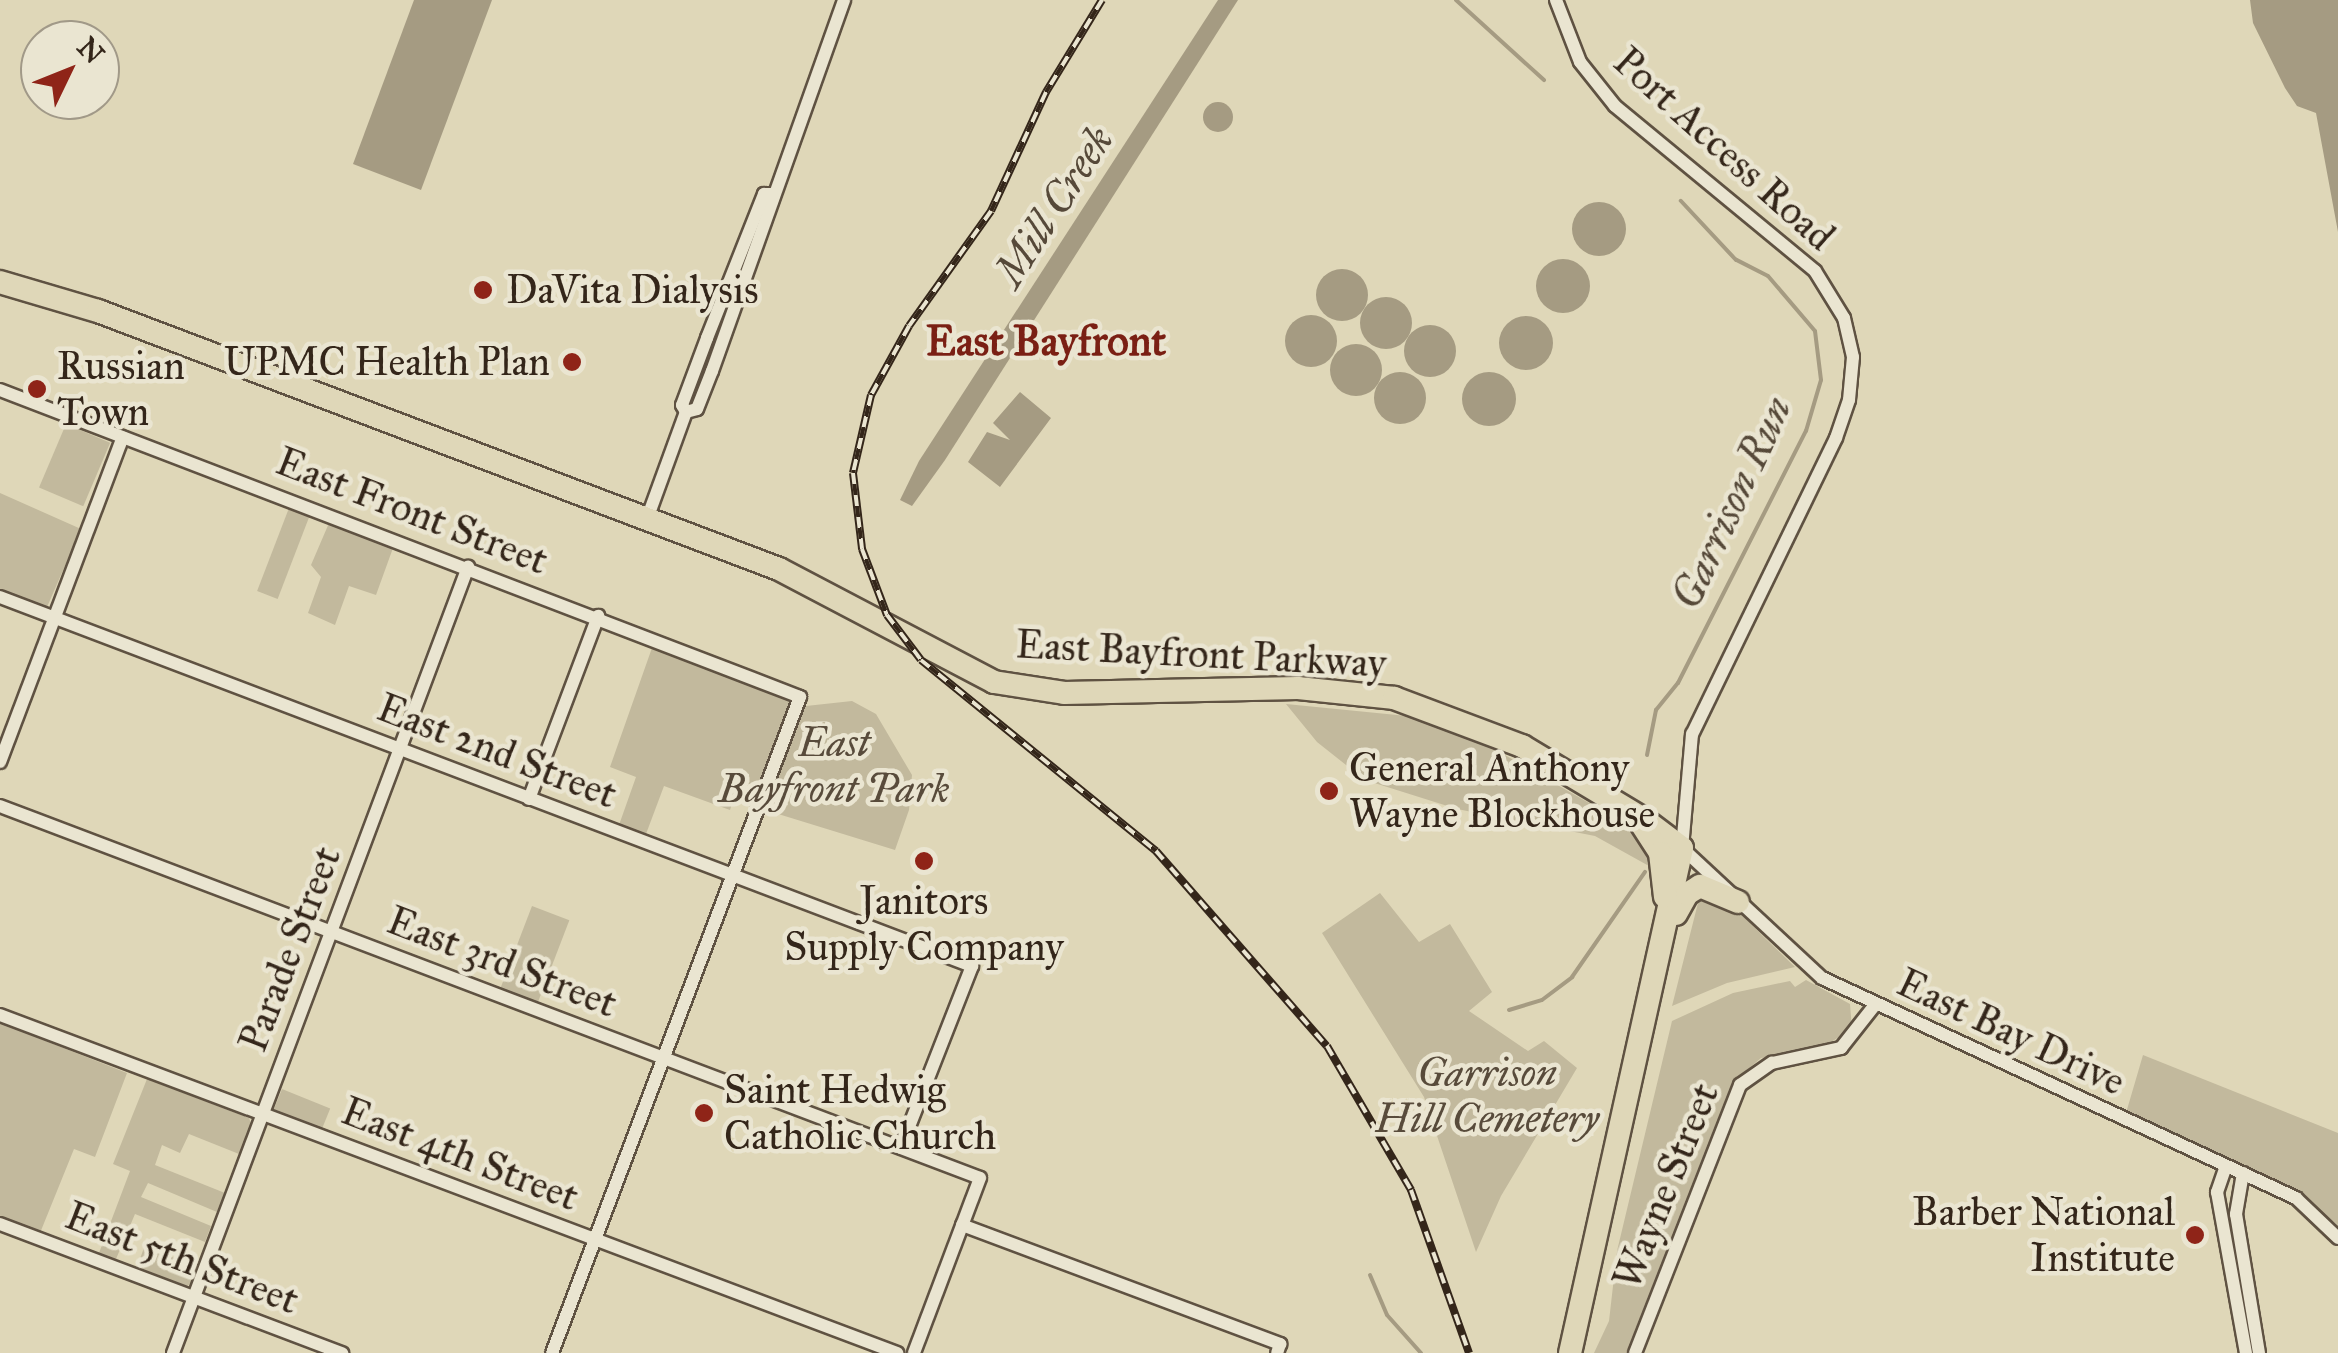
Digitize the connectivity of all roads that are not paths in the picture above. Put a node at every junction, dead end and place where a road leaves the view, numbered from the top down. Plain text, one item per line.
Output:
1 (844, 0) edge
2 (1556, 0) edge
3 (0, 282) edge
4 (0, 390) edge
5 (123, 437) junction
6 (648, 519) junction
7 (468, 568) junction
8 (0, 598) edge
9 (598, 616) junction
10 (55, 618) junction
11 (401, 749) junction
12 (0, 762) edge
13 (529, 798) junction
14 (0, 806) edge
15 (1626, 808) junction
16 (1682, 848) junction
17 (732, 876) junction
18 (1738, 902) junction
19 (330, 932) junction
20 (1663, 945) junction
21 (1875, 1005) junction
22 (0, 1015) edge
23 (664, 1058) junction
24 (262, 1115) junction
25 (901, 1147) junction
26 (2226, 1166) junction
27 (2243, 1174) junction
28 (0, 1224) edge
29 (962, 1224) junction
30 (2338, 1238) edge
31 (595, 1239) junction
32 (194, 1297) junction
33 (1278, 1349) edge
34 (173, 1353) edge
35 (342, 1353) edge
36 (552, 1353) edge
37 (897, 1353) edge
38 (914, 1353) edge
39 (1570, 1353) edge
40 (1635, 1353) edge
41 (2246, 1353) edge
42 (2259, 1353) edge

1 - 6 street
2 - 16 street, Port Access Road
3 - 6 highway, East Bayfront Parkway
4 - 5 street, East Front Street
5 - 7 street, East Front Street
5 - 10 street
6 - 15 highway, East Bayfront Parkway
7 - 9 street, East Front Street
7 - 11 street, Parade Street
8 - 10 street, East 2nd Street
9 - 13 street
9 - 17 street, East Front Street
10 - 11 street, East 2nd Street
10 - 12 street
11 - 13 street, East 2nd Street
11 - 19 street, Parade Street
13 - 17 street, East 2nd Street
14 - 19 street, East 3rd Street
15 - 16 highway, East Bayfront Parkway
15 - 20 highway
16 - 18 street, East Bay Drive
16 - 20 highway
17 - 23 street
17 - 25 street, East 2nd Street
18 - 20 highway
18 - 21 street, East Bay Drive
19 - 23 street, East 3rd Street
19 - 24 street, Parade Street
20 - 39 highway
21 - 26 street, East Bay Drive
21 - 40 street, Wayne Street
22 - 24 street, East 4th Street
23 - 25 street, East 3rd Street
23 - 31 street
24 - 31 street, East 4th Street
24 - 32 street, Parade Street
25 - 29 street, East 3rd Street
26 - 27 street, East Bay Drive
26 - 41 street
27 - 30 street, East Bay Drive
27 - 42 street
28 - 32 street, East 5th Street
29 - 33 street
29 - 38 street
31 - 36 street
31 - 37 street, East 4th Street
32 - 34 street, Parade Street
32 - 35 street, East 5th Street

